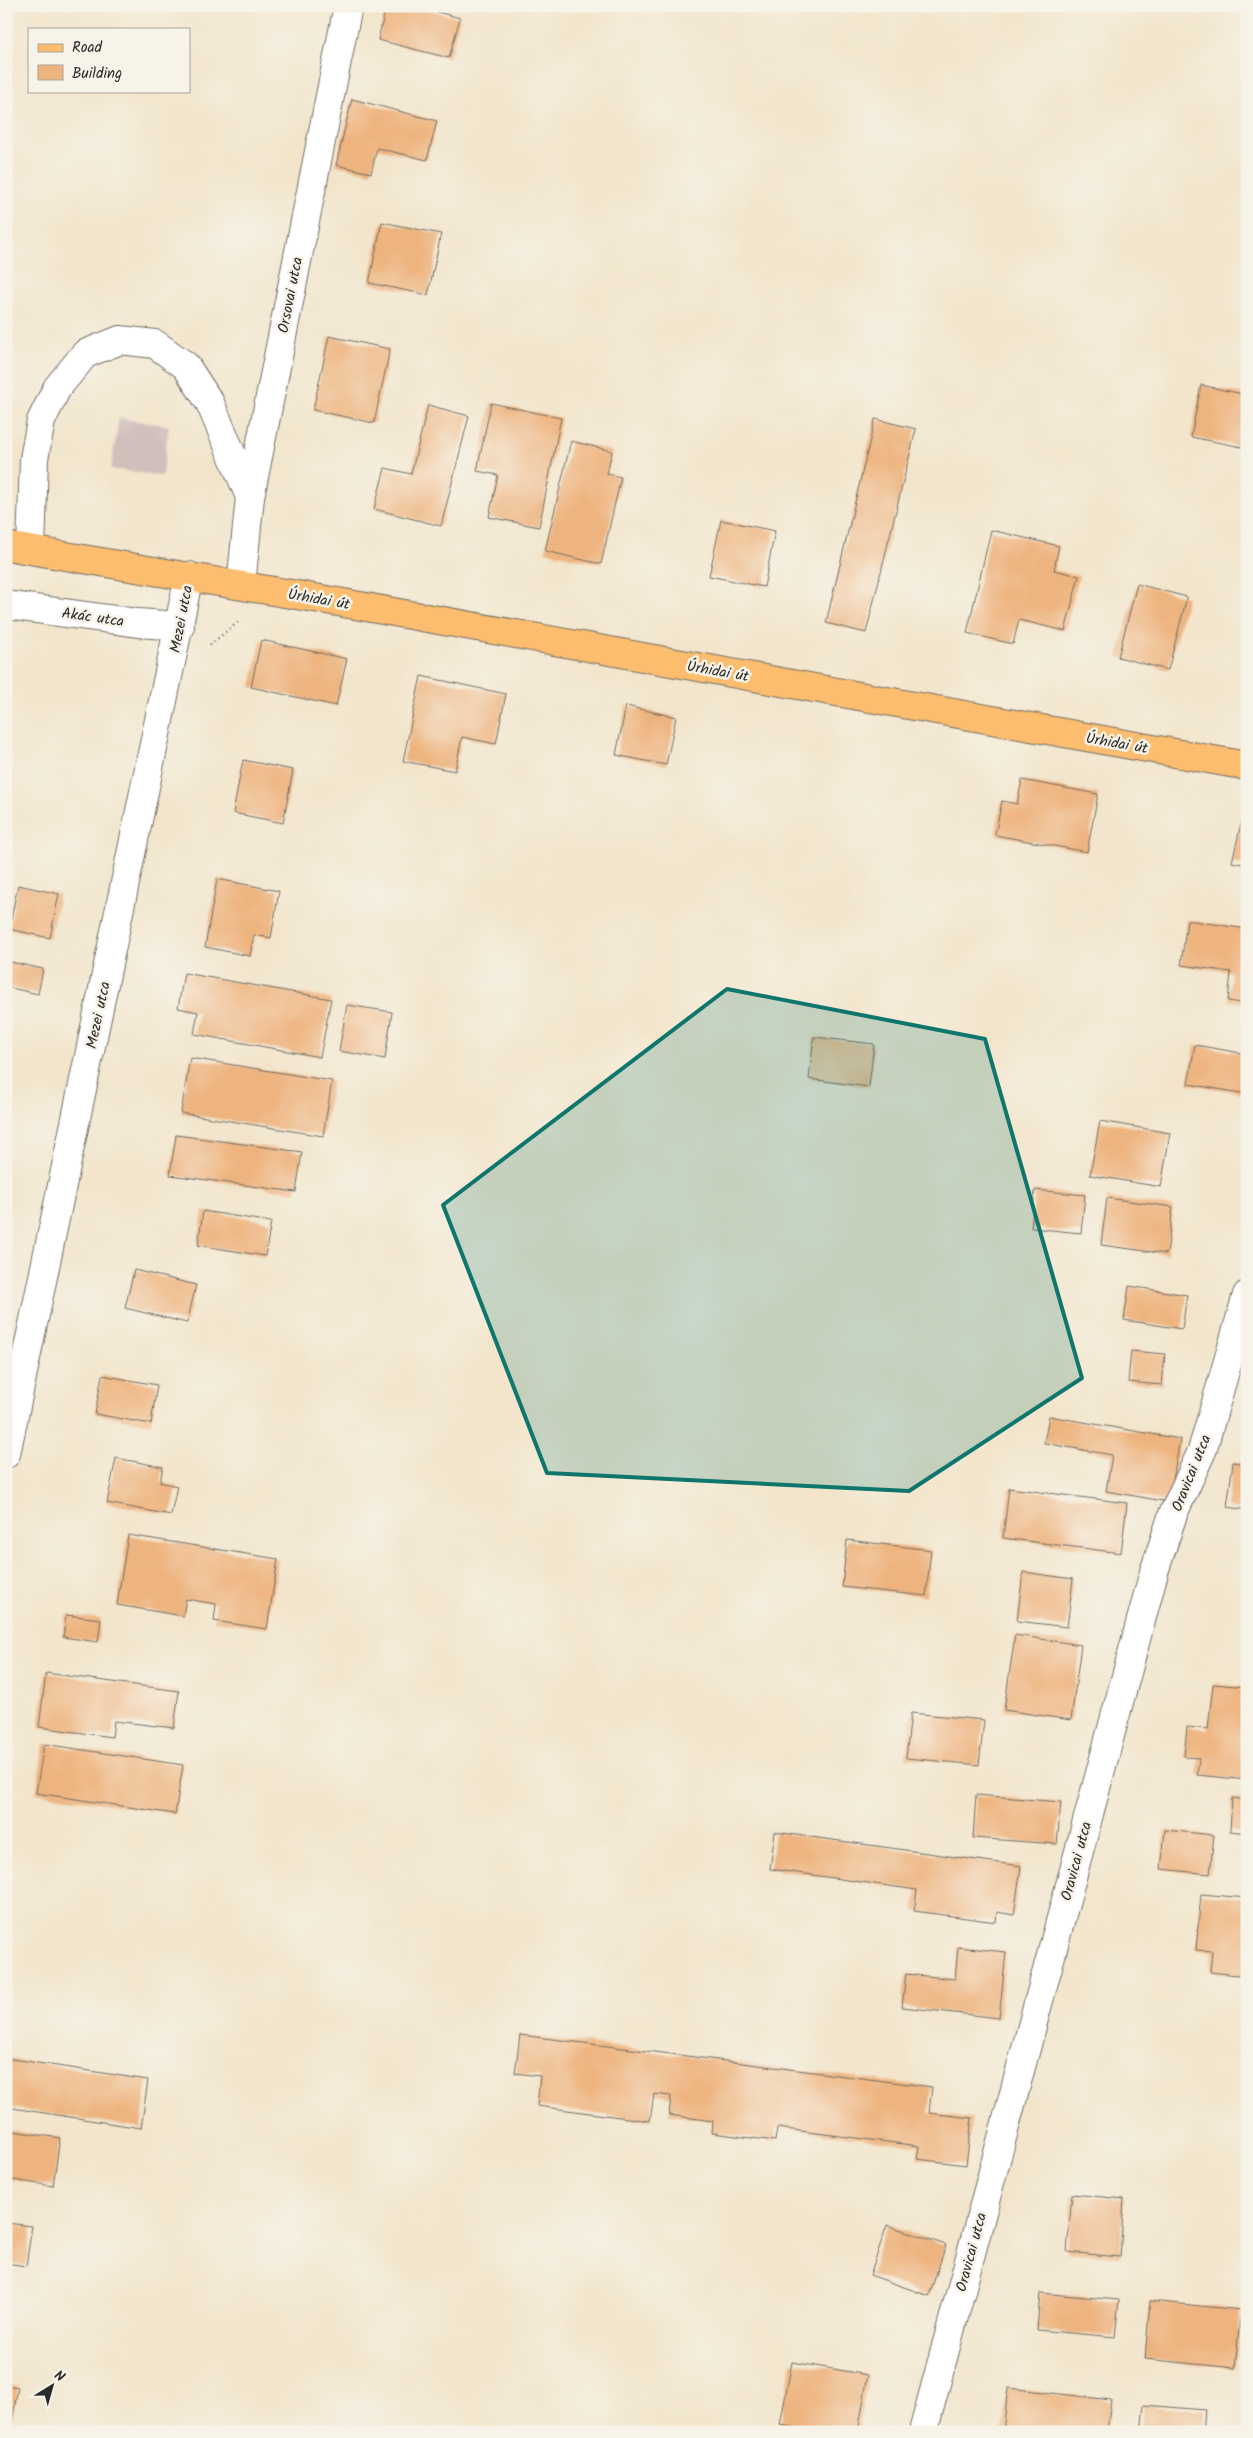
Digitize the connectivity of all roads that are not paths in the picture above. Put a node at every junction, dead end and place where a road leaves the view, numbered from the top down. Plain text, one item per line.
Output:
1 (348, 6) edge
2 (250, 497) junction
3 (19, 548) edge
4 (189, 576) junction
5 (241, 585) junction
6 (6, 605) edge
7 (180, 626) junction
8 (1247, 766) edge
9 (1247, 1295) edge
10 (6, 1454) edge
11 (923, 2432) edge

1 - 2 street, Orsovai utca
2 - 3 street
2 - 5 street, Orsovai utca
3 - 4 main road, Úrhidai út
4 - 5 main road, Úrhidai út
4 - 7 street, Mezei utca
5 - 8 main road, Úrhidai út
6 - 7 street, Akác utca
7 - 10 street, Mezei utca
9 - 11 street, Oravicai utca

